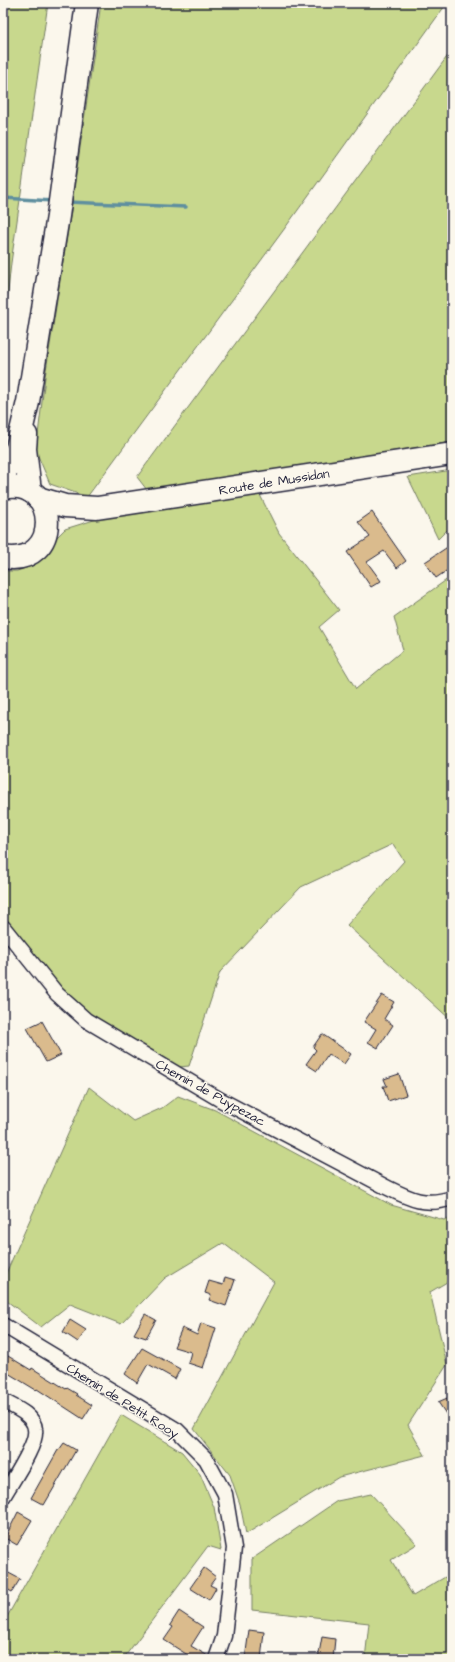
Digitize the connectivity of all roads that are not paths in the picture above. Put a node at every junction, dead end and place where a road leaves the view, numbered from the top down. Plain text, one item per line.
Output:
1 (87, 3) edge
2 (28, 402) junction
3 (452, 454) edge
4 (3, 478) edge
5 (3, 488) edge
6 (34, 494) junction
7 (97, 508) junction
8 (45, 535) junction
9 (3, 557) edge
10 (3, 927) edge
11 (452, 1198) edge
12 (3, 1325) edge
13 (3, 1401) edge
14 (3, 1497) edge
15 (216, 1659) edge

1 - 2 main road
2 - 4 main road
2 - 6 main road
3 - 7 main road, Route de Mussidan
5 - 6 main road, Route de Mussidan
6 - 7 main road, Route de Mussidan
6 - 8 main road
7 - 8 main road, Route de Mussidan
8 - 9 main road
10 - 11 street, Chemin de Puypezac
12 - 15 street, Chemin de Petit Rooy
13 - 14 street

